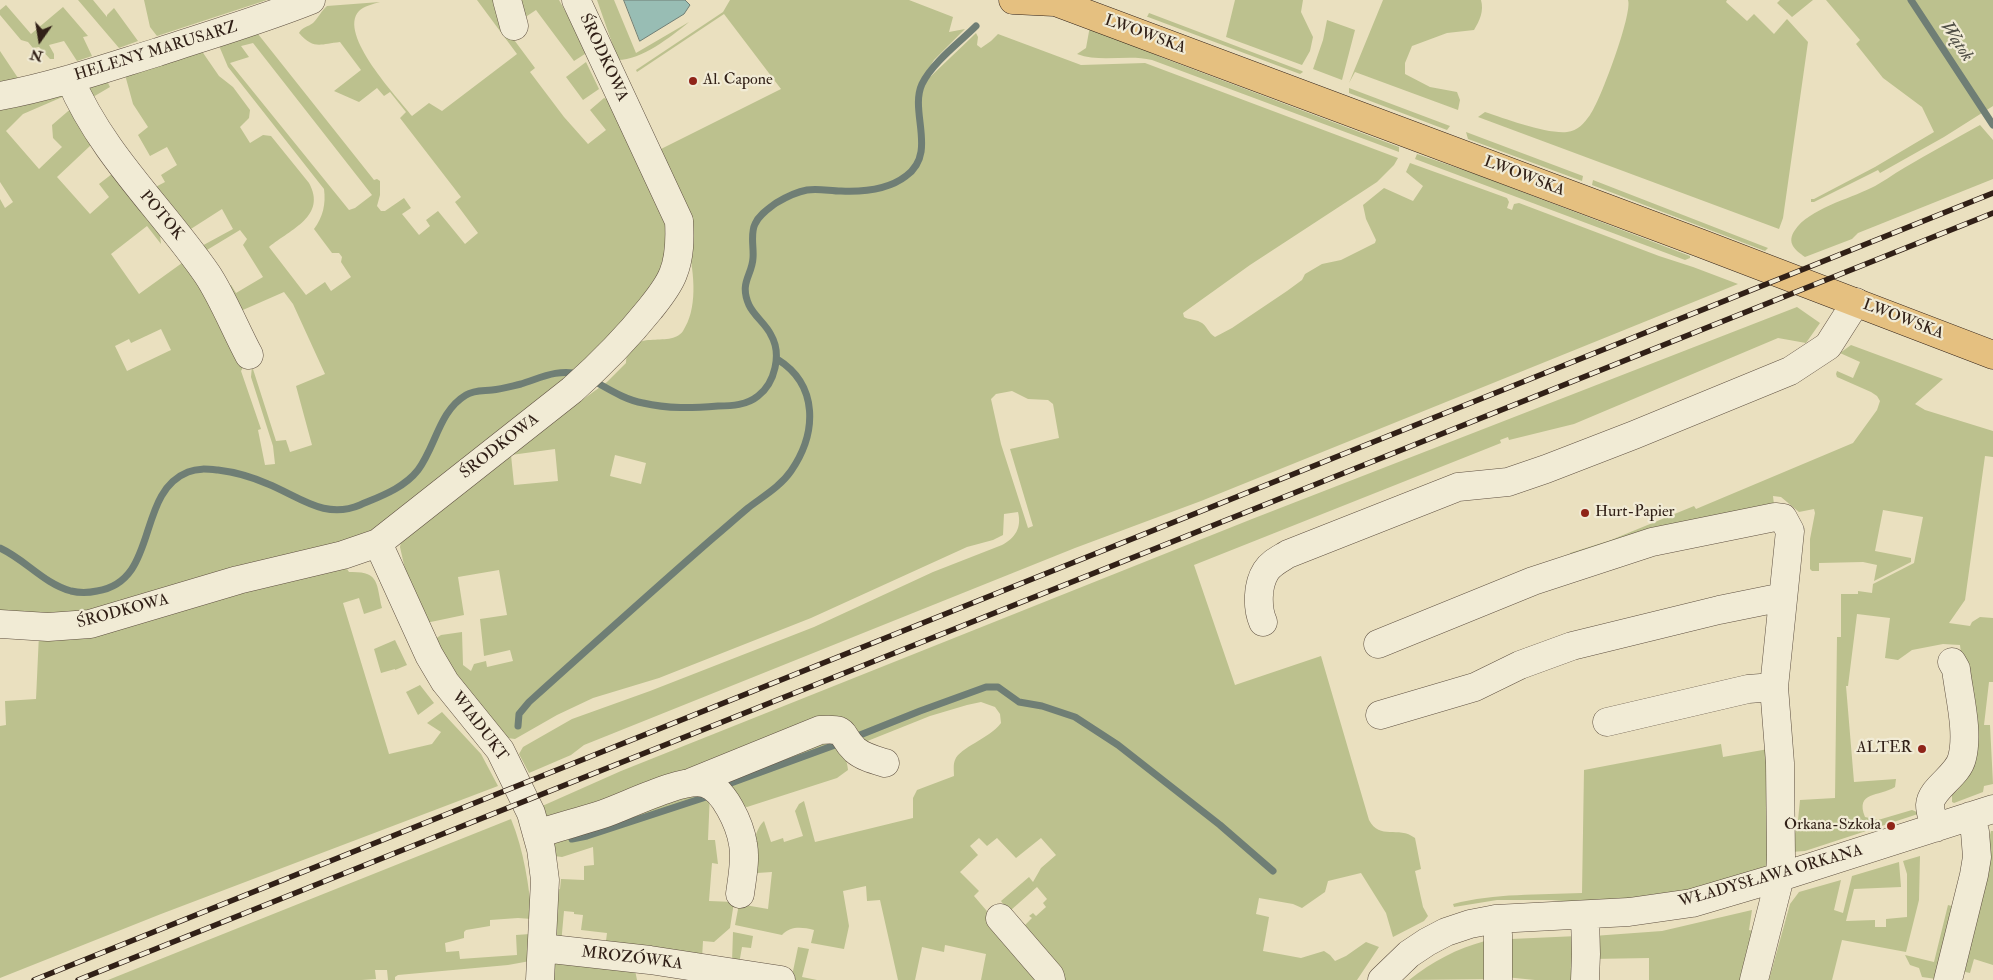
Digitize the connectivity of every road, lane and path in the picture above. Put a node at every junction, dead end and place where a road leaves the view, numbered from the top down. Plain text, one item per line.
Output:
1 (311, 0) edge
2 (576, 0) edge
3 (1013, 0) edge
4 (1052, 1) edge
5 (70, 79) junction
6 (0, 96) edge
7 (1856, 302) junction
8 (249, 355) dead end
9 (1993, 355) edge
10 (378, 544) junction
11 (1783, 597) junction
12 (1263, 622) dead end
13 (0, 624) edge
14 (1378, 644) dead end
15 (1952, 662) dead end
16 (1774, 687) junction
17 (1380, 715) dead end
18 (1608, 722) dead end
19 (885, 763) dead end
20 (692, 782) junction
21 (1981, 813) edge
22 (1935, 828) junction
23 (537, 834) junction
24 (1780, 877) junction
25 (740, 894) dead end
26 (1585, 915) junction
27 (1000, 918) dead end
28 (1496, 919) junction
29 (542, 948) junction
30 (540, 980) edge
31 (781, 980) edge
32 (1051, 980) edge
33 (1382, 980) edge
34 (1498, 980) edge
35 (1585, 980) edge
36 (1754, 980) edge
37 (1948, 980) edge

1 - 5 street, HELENY MARUSARZ
2 - 10 street, ŚRODKOWA
3 - 4 main road, LWOWSKA
4 - 7 main road, LWOWSKA
5 - 6 street, HELENY MARUSARZ
5 - 8 street, POTOK
7 - 9 main road, LWOWSKA
7 - 12 street
10 - 13 street, ŚRODKOWA
10 - 23 street, WIADUKT
11 - 14 street
11 - 16 street
11 - 17 street
15 - 22 street
16 - 18 street
16 - 24 street
19 - 20 street
20 - 23 street
20 - 25 street
21 - 22 street, WŁADYSŁAWA ORKANA
21 - 37 street
22 - 24 street, WŁADYSŁAWA ORKANA
23 - 29 street, WIADUKT
24 - 26 street, WŁADYSŁAWA ORKANA
24 - 36 street
26 - 28 street, WŁADYSŁAWA ORKANA
26 - 35 street
27 - 32 street
28 - 33 street, WŁADYSŁAWA ORKANA
28 - 34 street
29 - 30 street, WIADUKT
29 - 31 street, MROZÓWKA

